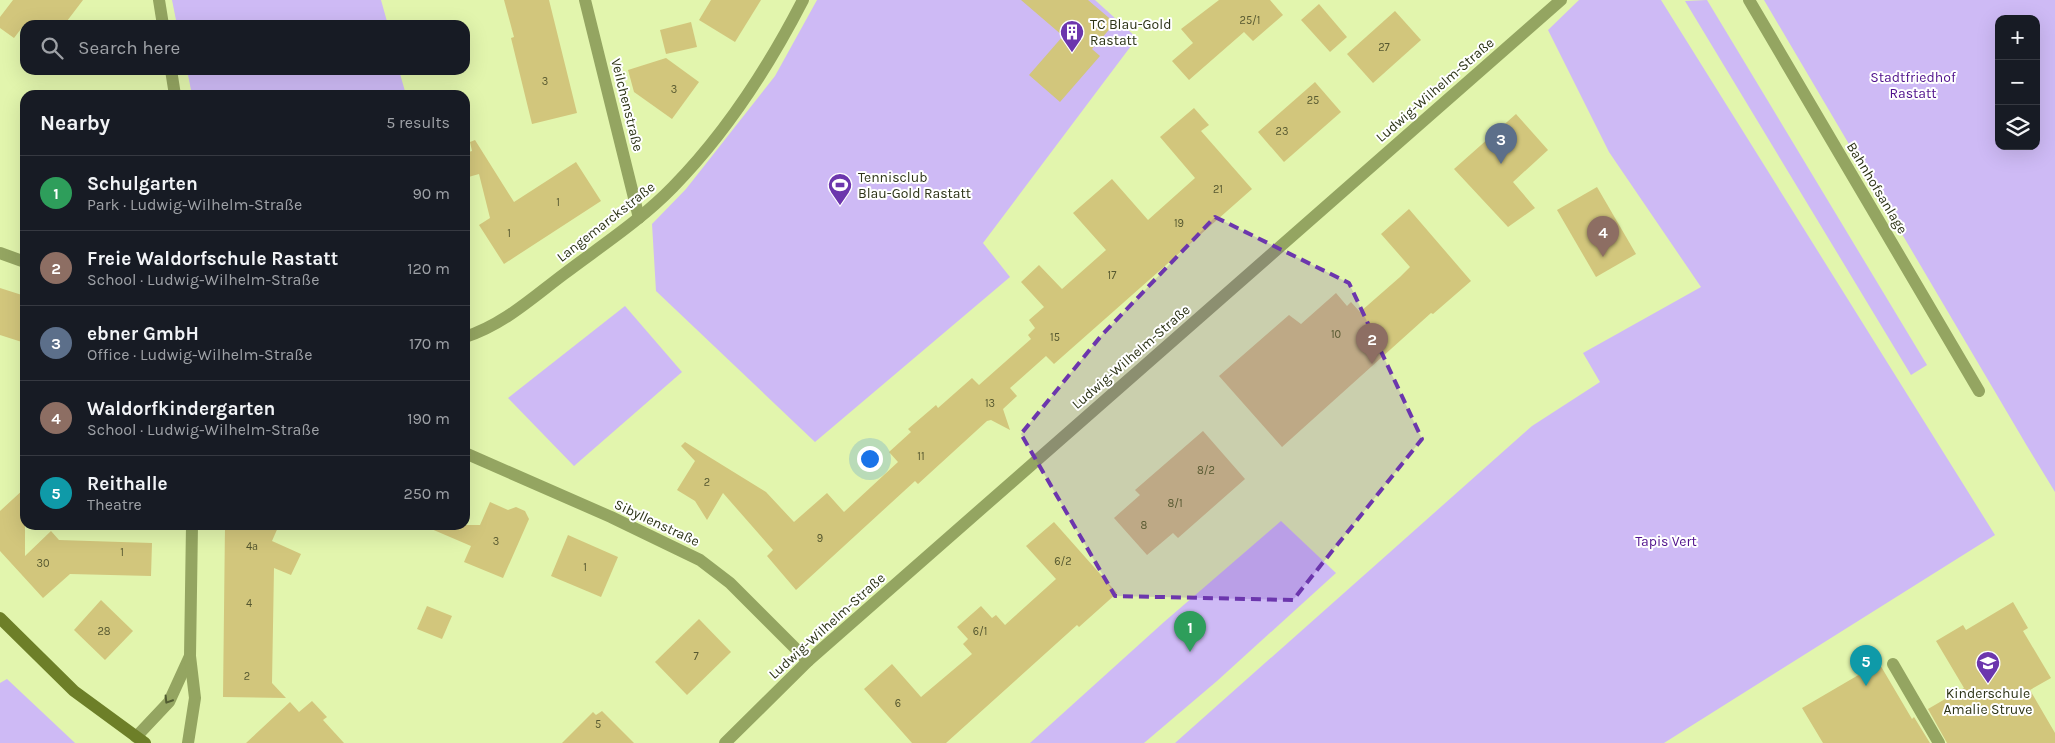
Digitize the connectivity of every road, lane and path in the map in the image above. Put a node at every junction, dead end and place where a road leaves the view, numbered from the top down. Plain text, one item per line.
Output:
1 (159, 0) edge
2 (585, 0) edge
3 (803, 0) edge
4 (1561, 0) edge
5 (1749, 0) edge
6 (162, 20) edge
7 (172, 75) edge
8 (174, 90) edge
9 (639, 218) junction
10 (0, 253) edge
11 (20, 260) edge
12 (470, 335) edge
13 (1979, 391) dead end
14 (470, 455) edge
15 (192, 530) edge
16 (0, 618) edge
17 (190, 656) junction
18 (808, 661) junction
19 (1893, 664) dead end
20 (140, 740) edge
21 (188, 743) edge
22 (725, 743) edge
23 (1939, 743) edge

1 - 6 street
2 - 9 street, Veilchenstraße
3 - 9 street, Langemarckstraße
4 - 18 street, Ludwig-Wilhelm-Straße
5 - 13 street, Bahnhofsanlage
7 - 8 street
9 - 12 street, Langemarckstraße
10 - 11 street
14 - 18 street, Sibyllenstraße
15 - 17 street
16 - 20 street
17 -> 20 street
17 - 21 street
18 - 22 street, Ludwig-Wilhelm-Straße
19 - 23 street

